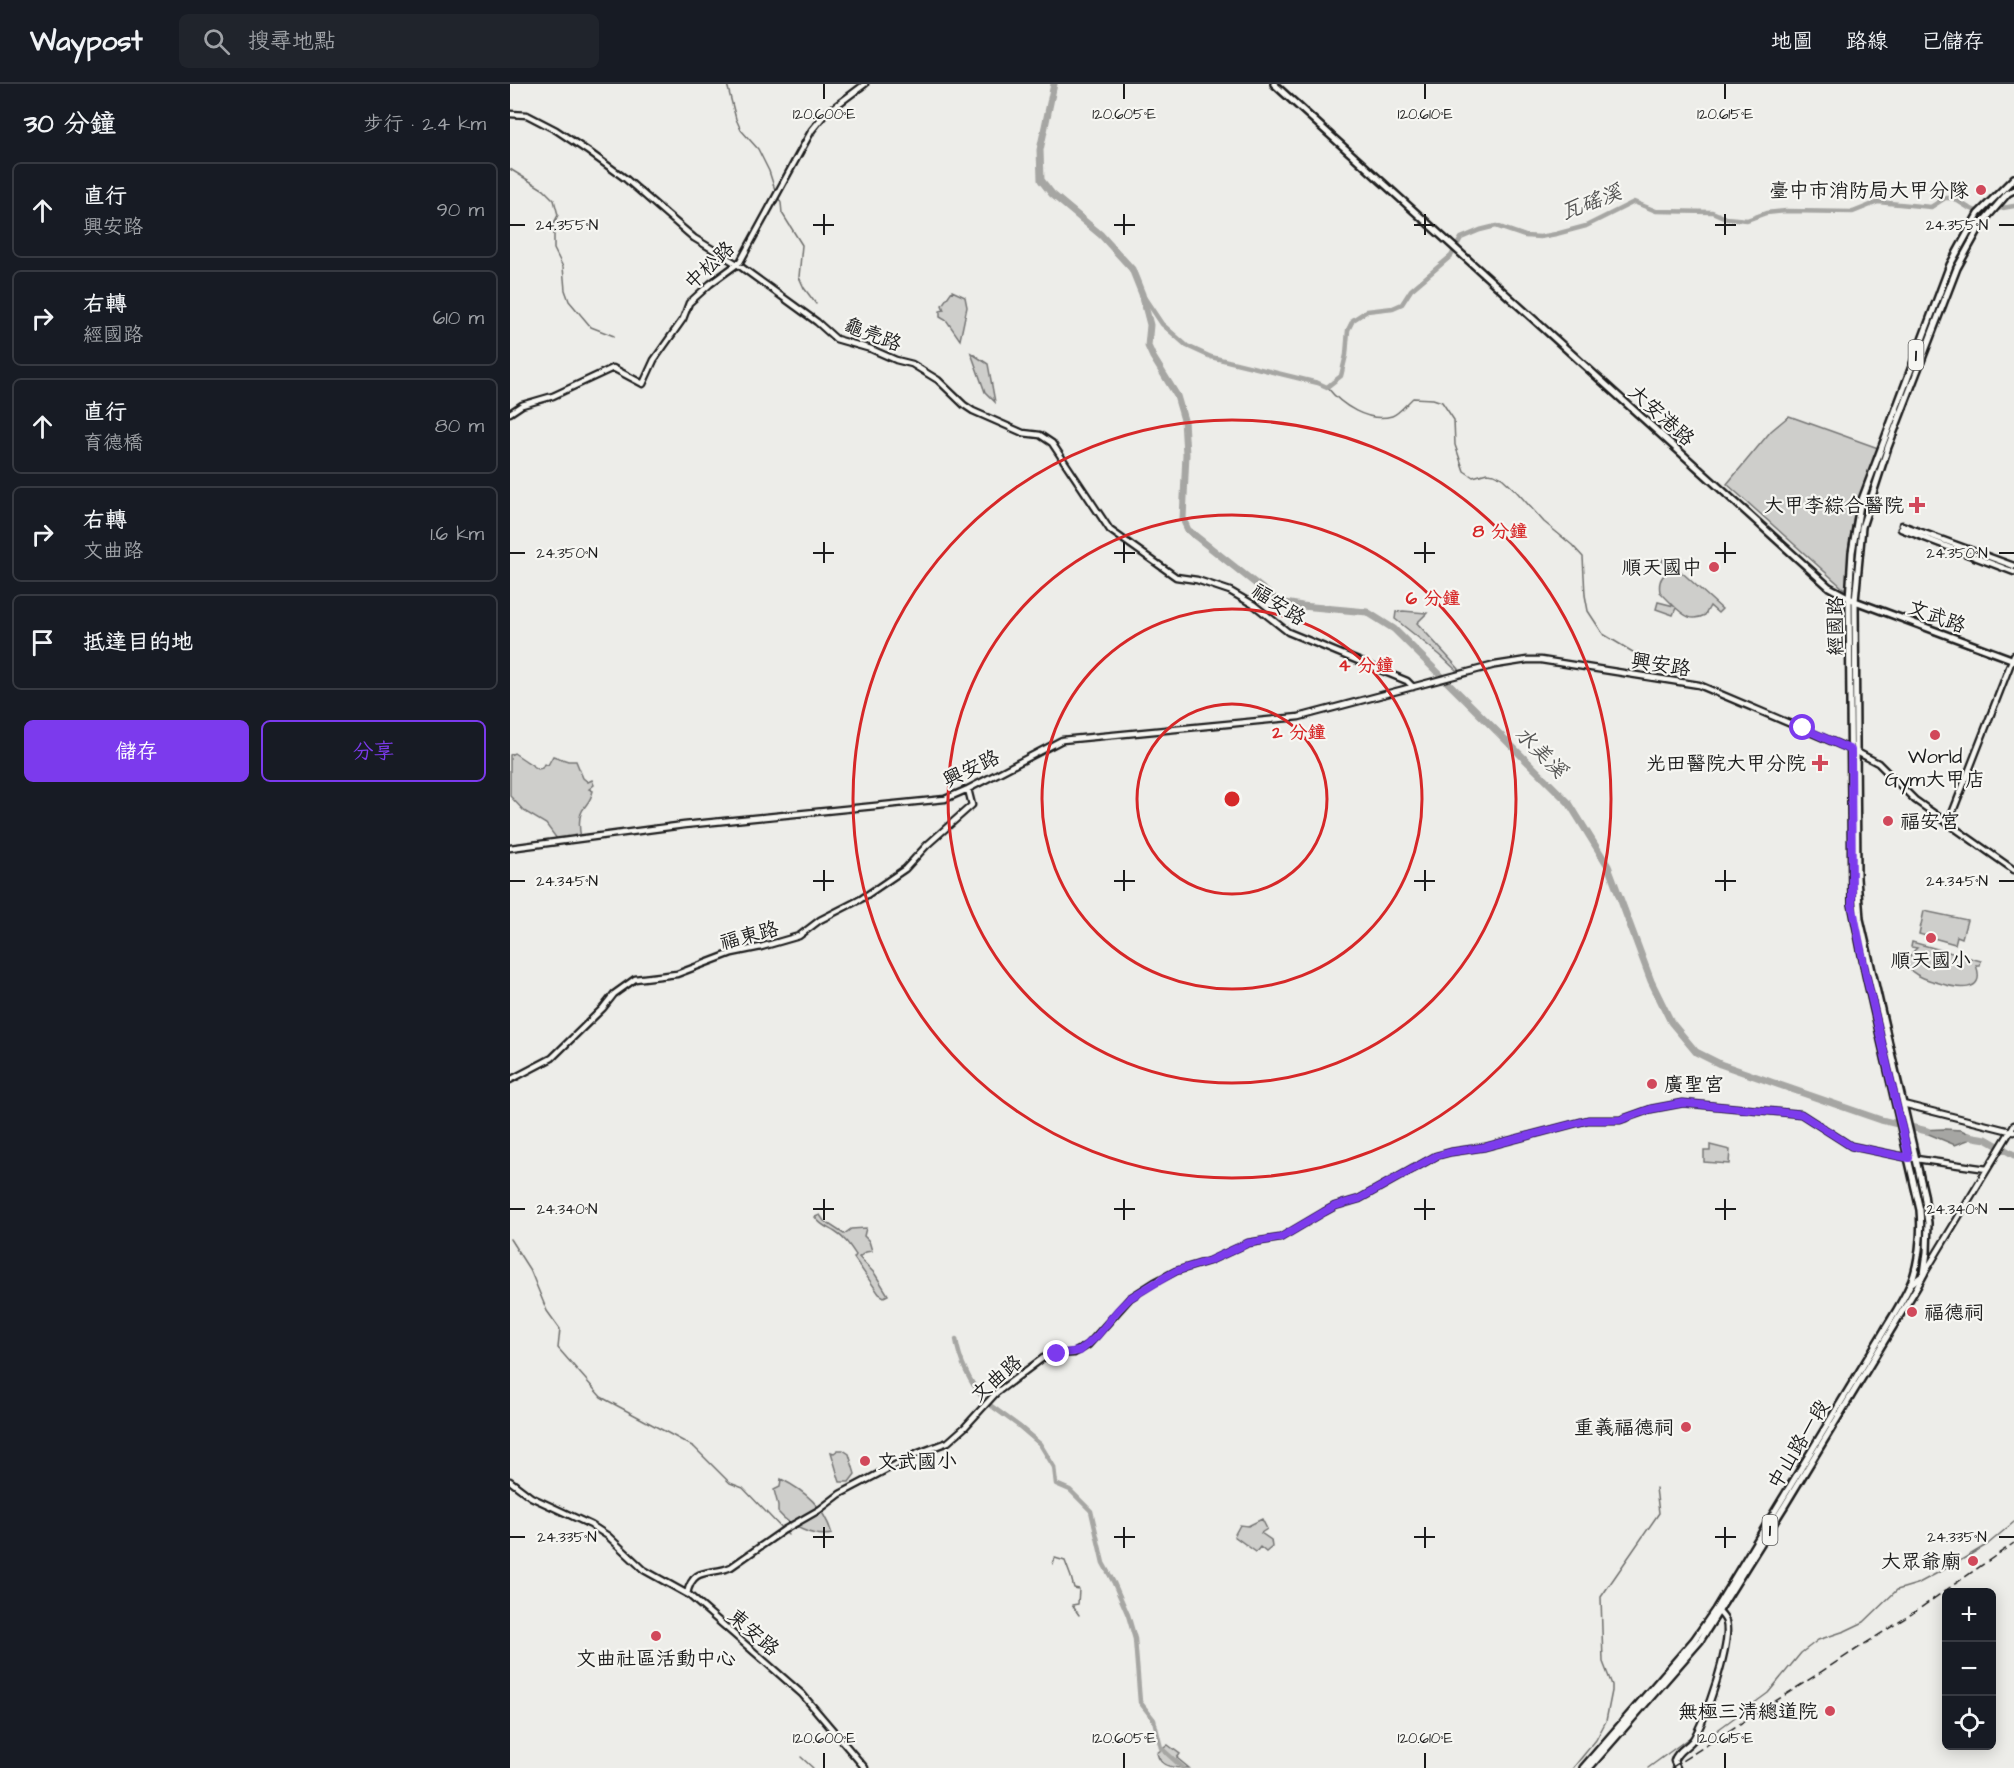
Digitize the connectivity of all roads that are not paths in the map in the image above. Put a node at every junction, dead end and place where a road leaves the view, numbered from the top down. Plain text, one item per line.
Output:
1 (865, 84) edge
2 (1274, 84) edge
3 (510, 114) edge
4 (2014, 178) edge
5 (2014, 190) edge
6 (737, 264) junction
7 (510, 413) edge
8 (2014, 566) edge
9 (2014, 572) edge
10 (1176, 577) joint
11 (1852, 600) junction
12 (2013, 658) edge
13 (1396, 677) junction
14 (1413, 687) junction
15 (1405, 688) junction
16 (1854, 751) junction
17 (968, 789) junction
18 (1948, 824) junction
19 (510, 848) edge
20 (2014, 870) edge
21 (510, 1080) edge
22 (1903, 1104) junction
23 (2014, 1125) edge
24 (2010, 1133) edge
25 (1912, 1157) junction
26 (1987, 1169) junction
27 (1923, 1274) junction
28 (1911, 1284) junction
29 (510, 1481) edge
30 (687, 1594) junction
31 (1717, 1611) junction
32 (865, 1768) edge
33 (1583, 1768) edge
34 (1589, 1768) edge
35 (1677, 1768) edge

1 - 6 street, 中松路
2 - 11 main road, 大安港路
3 - 6 street, 龜壳路
4 - 11 main road, 經國路 / 1
5 - 11 main road, 經國路 / 1
6 - 7 street, 中松路
6 - 10 street, 龜壳路
8 - 9 street
10 - 13 street, 福安路
11 - 12 main road, 文武路
11 - 16 main road, 經國路 / 1
12 - 18 street
13 - 14 street, 福安路
13 - 15 street, 福安路
14 - 15 street, 興安路
14 - 16 street, 興安路
15 - 17 street, 興安路
16 - 18 street, 興安路
16 - 22 main road, 經國路 / 1
16 - 25 main road, 經國路 / 1
17 - 19 street, 興安路
17 - 21 street, 福東路
18 - 20 street, 興安路
22 - 24 street
22 - 25 main road, 經國路 / 1
23 - 24 street
24 - 26 street, 中山路一段
25 - 26 street, 文曲路
25 - 27 main road, 1
25 - 28 main road, 1
25 - 30 street, 文曲路
26 - 27 street, 中山路一段
27 - 28 street, 中山路一段
27 - 31 main road, 中山路一段 / 1
28 - 31 main road, 中山路一段 / 1
29 - 30 street, 東安路
30 - 32 street, 東安路
31 - 33 main road, 中山路一段 / 1
31 - 34 main road, 中山路一段 / 1
31 - 35 street

